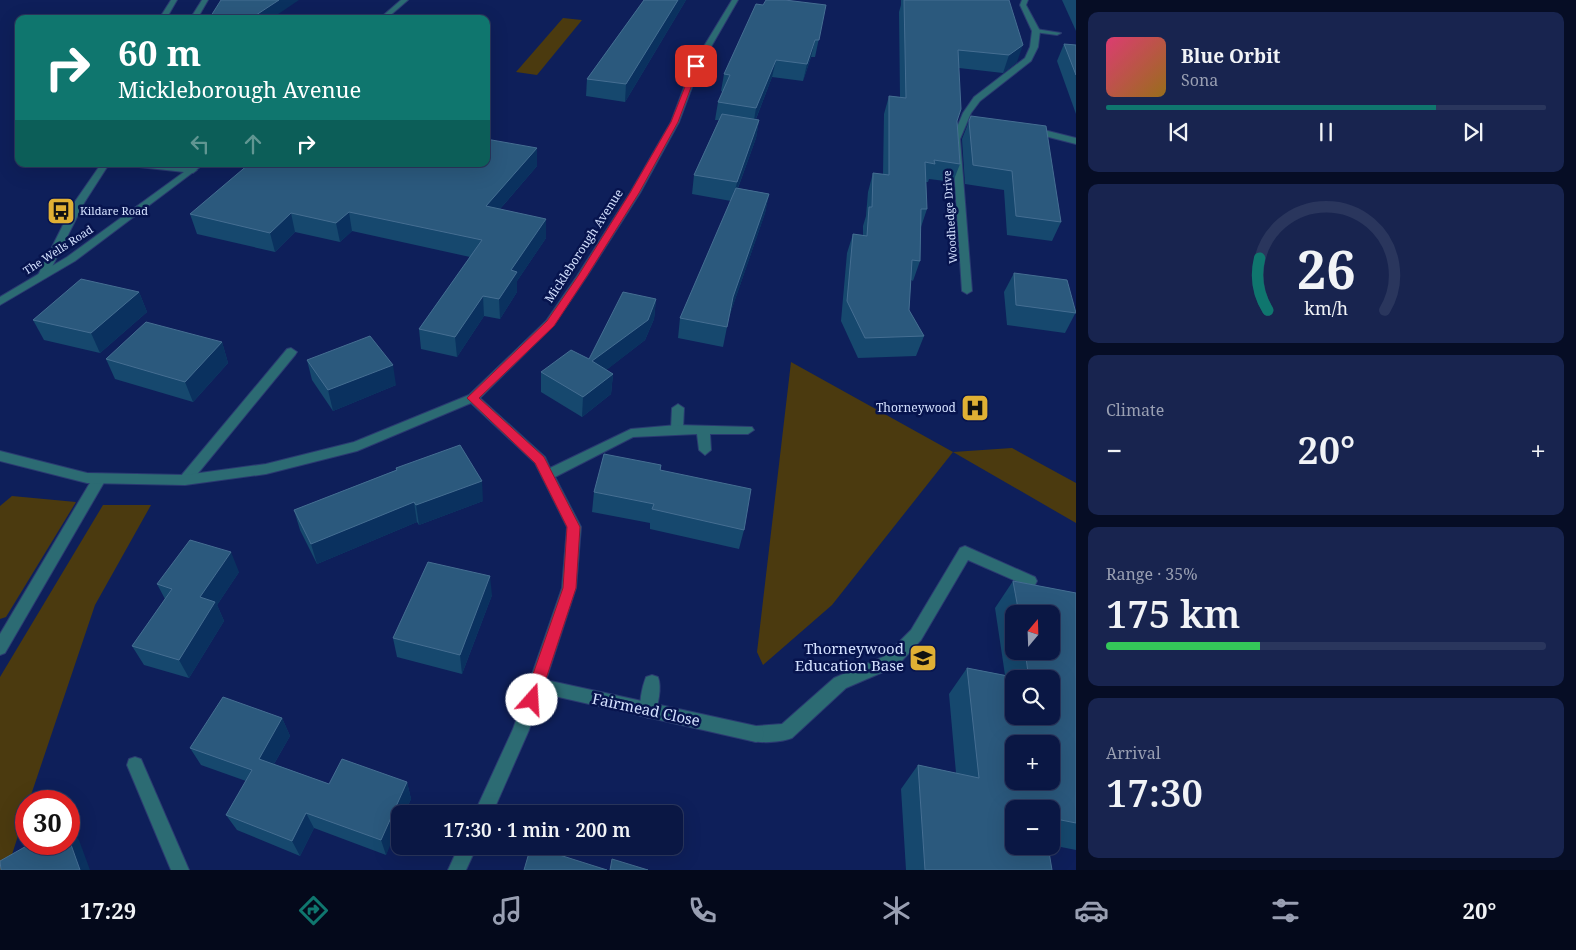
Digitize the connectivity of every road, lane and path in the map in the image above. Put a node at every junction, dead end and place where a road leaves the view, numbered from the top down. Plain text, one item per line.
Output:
1 (174, 0) edge
2 (205, 0) edge
3 (405, 0) edge
4 (735, 0) edge
5 (1026, 0) edge
6 (165, 15) edge
7 (196, 15) edge
8 (387, 15) edge
9 (1036, 31) junction
10 (1057, 33) dead end
11 (1022, 127) edge
12 (1076, 141) edge
13 (102, 167) edge
14 (196, 167) edge
15 (43, 275) junction
16 (967, 291) dead end
17 (0, 302) edge
18 (291, 352) dead end
19 (473, 398) junction
20 (678, 408) dead end
21 (677, 429) junction
22 (703, 430) junction
23 (748, 430) dead end
24 (705, 450) dead end
25 (0, 456) edge
26 (547, 475) junction
27 (99, 479) junction
28 (185, 480) junction
29 (1030, 581) dead end
30 (0, 648) edge
31 (652, 682) dead end
32 (536, 685) junction
33 (648, 710) junction
34 (135, 765) dead end
35 (487, 805) edge
36 (464, 855) edge
37 (180, 870) edge
38 (457, 870) edge

1 - 6 street
2 - 7 street
3 - 8 street
4 - 19 street, Mickleborough Avenue
5 - 9 street
9 - 10 street
9 - 16 street, Woodhedge Drive
11 - 12 street
13 - 15 street
14 - 15 street, The Wells Road
15 - 17 street, The Wells Road
18 - 28 street
19 - 26 street
19 - 28 street, Mickleborough Avenue
20 - 21 street
21 - 22 street
21 - 26 street
22 - 23 street
22 - 24 street
25 - 27 street, Mickleborough Avenue
26 - 32 street
27 - 28 street, Mickleborough Avenue
27 - 30 street
29 - 33 street, Fairmead Close
31 - 33 street
32 - 33 street, Fairmead Close
32 - 35 street
34 - 37 street
36 - 38 street

